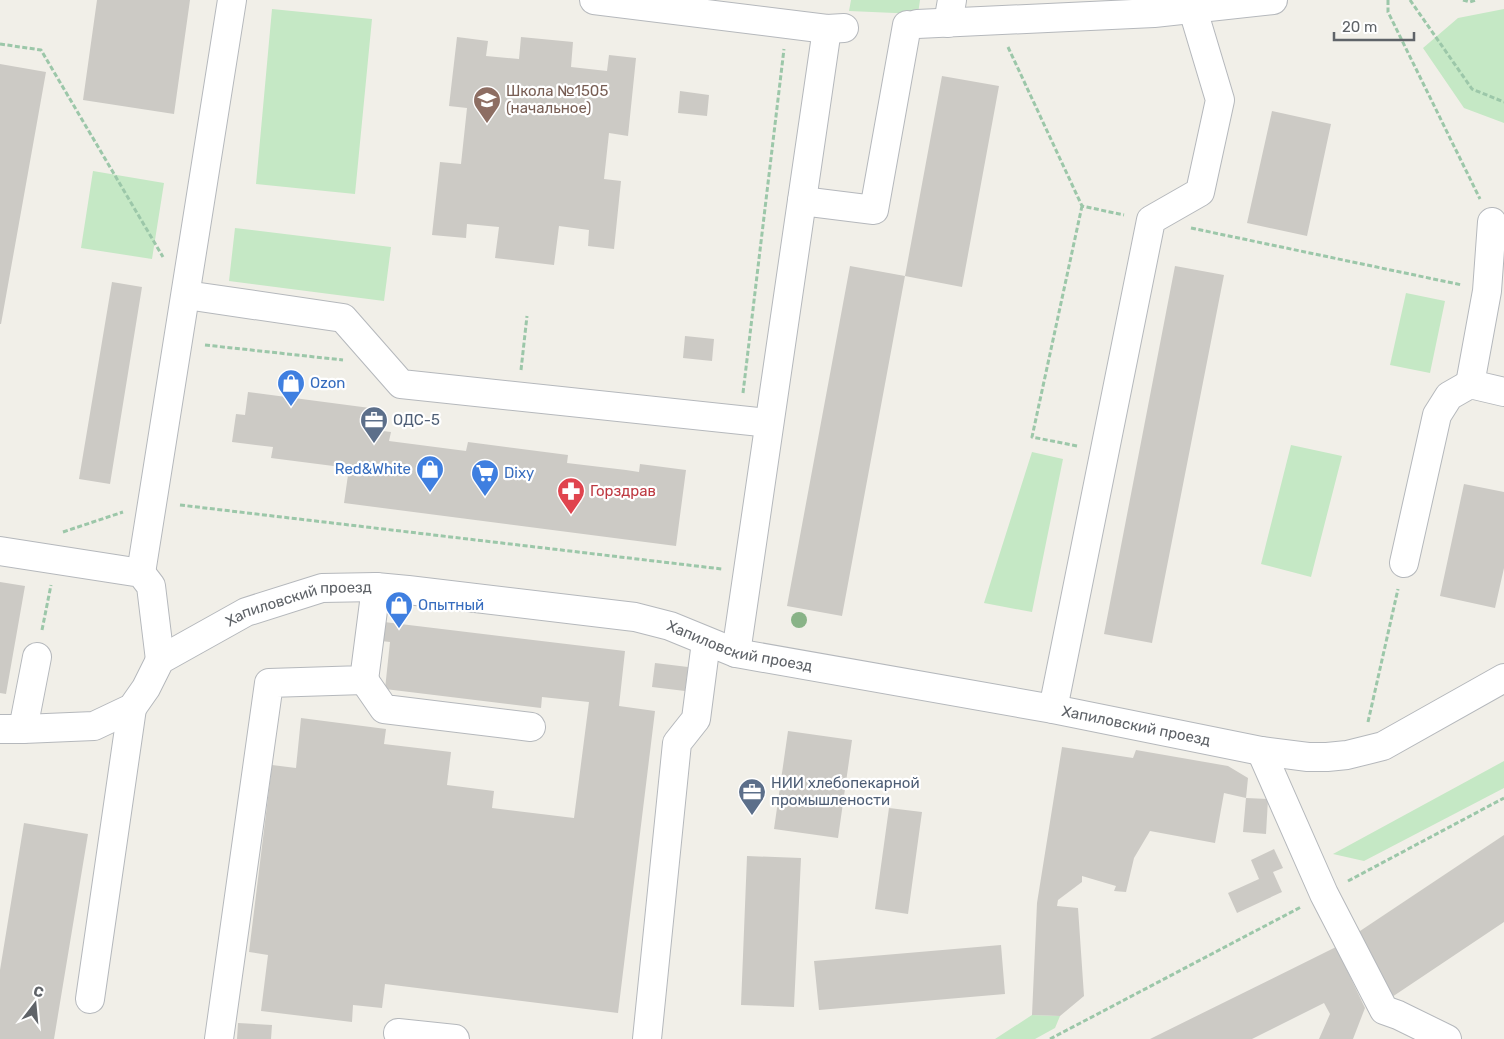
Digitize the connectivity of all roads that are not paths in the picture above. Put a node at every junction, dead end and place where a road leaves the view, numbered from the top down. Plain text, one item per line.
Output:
1 (232, 0) edge
2 (594, 0) edge
3 (1273, 0) edge
4 (646, 3) edge
5 (1155, 7) edge
6 (1061, 9) edge
7 (1193, 10) junction
8 (950, 12) edge
9 (802, 201) junction
10 (1492, 222) road end
11 (186, 295) junction
12 (1470, 384) junction
13 (1504, 392) edge
14 (768, 423) junction
15 (0, 551) edge
16 (1404, 563) road end
17 (141, 573) junction
18 (376, 588) junction
19 (706, 642) junction
20 (736, 653) junction
21 (37, 657) road end
22 (160, 660) junction
23 (1504, 678) edge
24 (364, 680) junction
25 (132, 708) junction
26 (1052, 709) junction
27 (531, 727) dead end
28 (11, 729) edge
29 (1261, 751) junction
30 (90, 999) dead end
31 (398, 1033) dead end
32 (219, 1039) edge
33 (455, 1039) edge
34 (647, 1039) edge
35 (1447, 1039) edge

1 - 11 street
2 - 4 street
3 - 7 street
4 - 9 street
5 - 6 street
5 - 7 street
6 - 8 street
7 - 26 street
8 - 9 street
9 - 14 street
10 - 12 street
11 - 14 street
11 - 17 street
12 - 13 street
12 - 16 street
14 - 20 street
15 - 17 street
17 - 22 street
18 - 19 street, Хапиловский проезд
18 - 22 street, Хапиловский проезд
18 - 24 street
19 - 20 street, Хапиловский проезд
19 - 34 street
20 - 26 street, Хапиловский проезд
21 - 28 street
22 - 25 street
23 - 29 street, Хапиловский проезд
24 - 27 street
24 - 32 street
25 - 28 street
25 - 30 street
26 - 29 street, Хапиловский проезд
29 - 35 street
31 - 33 street

